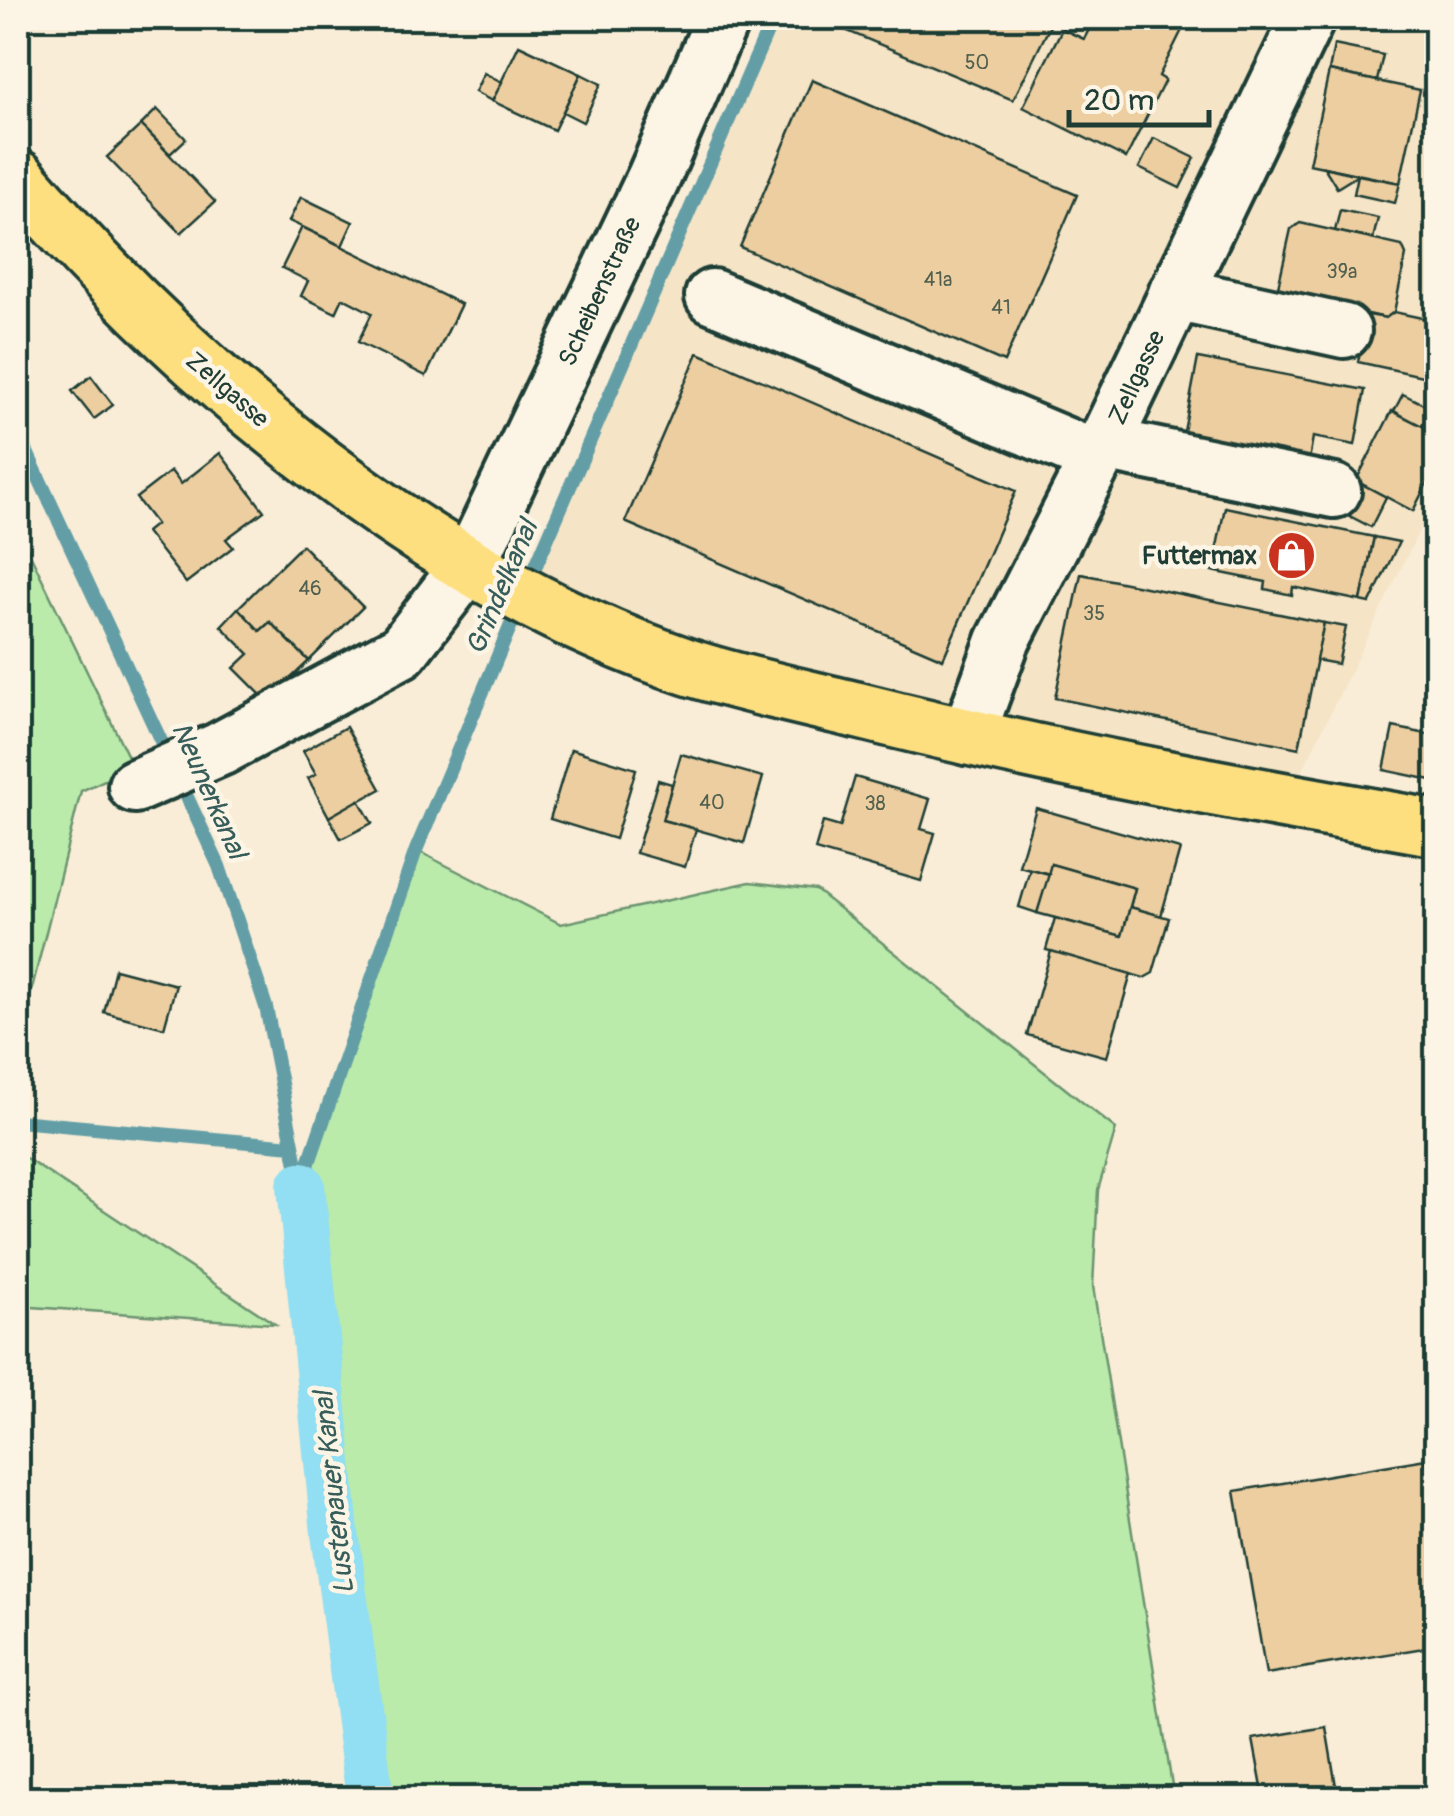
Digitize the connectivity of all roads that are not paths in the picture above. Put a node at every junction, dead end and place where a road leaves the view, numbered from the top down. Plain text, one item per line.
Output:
1 (723, 18) edge
2 (1308, 18) edge
3 (18, 178) edge
4 (1174, 294) junction
5 (712, 296) dead end
6 (1344, 331) dead end
7 (1101, 451) junction
8 (1334, 491) dead end
9 (470, 563) junction
10 (966, 738) junction
11 (135, 786) dead end
12 (1436, 828) edge

1 - 9 street, Scheibenstraße
2 - 4 street, Zellgasse
3 - 9 main road, Zellgasse
4 - 6 street
4 - 7 street, Zellgasse
5 - 7 street
7 - 8 street
7 - 10 street, Zellgasse
9 - 10 main road, Zellgasse
9 - 11 street
10 - 12 main road, Zellgasse

